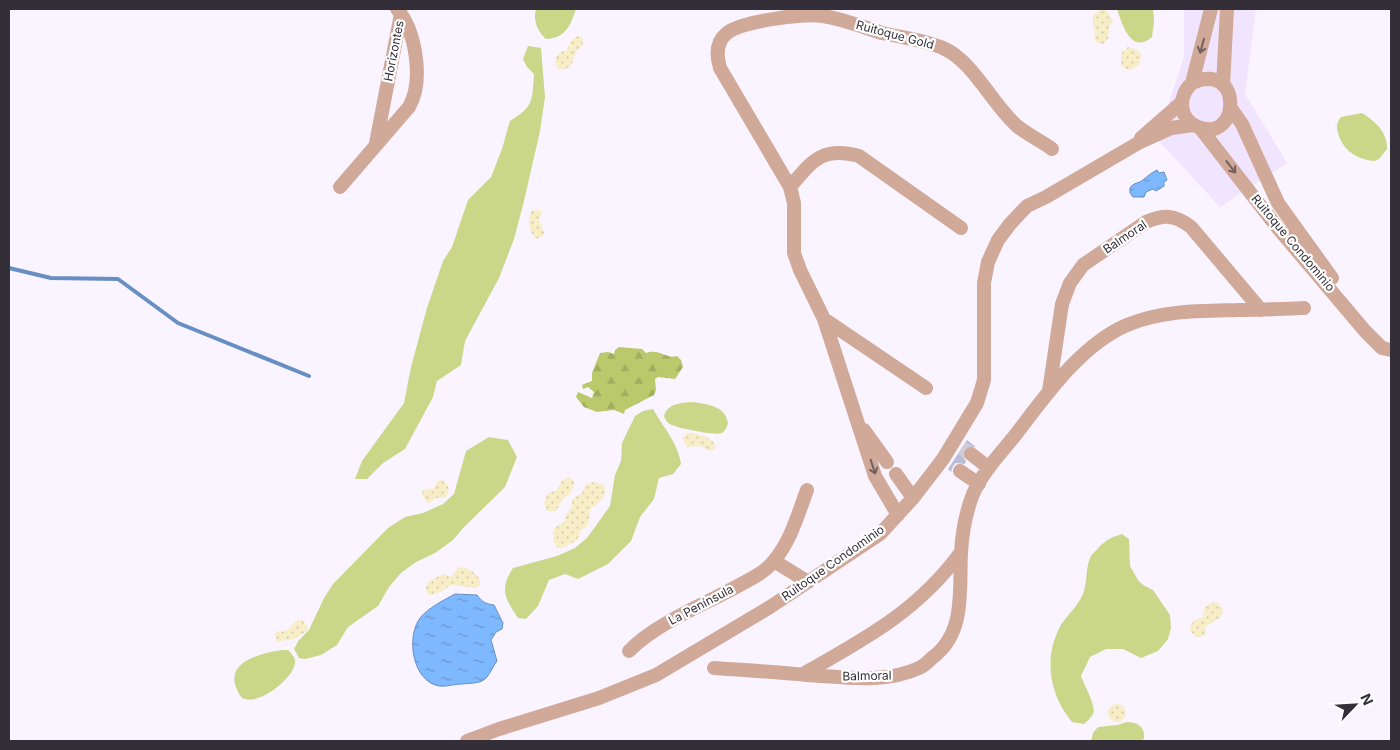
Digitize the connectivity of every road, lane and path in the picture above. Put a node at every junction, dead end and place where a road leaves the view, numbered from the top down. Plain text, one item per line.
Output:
1 (1211, 9) edge
2 (1227, 9) edge
3 (399, 11) edge
4 (1192, 83) junction
5 (1223, 85) junction
6 (1181, 102) junction
7 (1230, 107) junction
8 (1197, 127) junction
9 (1140, 142) junction
10 (376, 146) junction
11 (1052, 149) dead end
12 (340, 187) dead end
13 (790, 187) junction
14 (962, 228) dead end
15 (1304, 308) dead end
16 (1261, 310) junction
17 (824, 318) junction
18 (1391, 345) edge
19 (1391, 350) edge
20 (926, 388) dead end
21 (1049, 391) junction
22 (858, 421) junction
23 (962, 448) junction
24 (887, 462) dead end
25 (951, 464) junction
26 (989, 468) junction
27 (896, 474) dead end
28 (979, 484) junction
29 (807, 490) dead end
30 (913, 498) junction
31 (898, 515) junction
32 (961, 552) junction
33 (774, 561) junction
34 (808, 582) junction
35 (628, 651) dead end
36 (714, 668) dead end
37 (803, 674) junction
38 (467, 741) edge

1 -> 4 street, Ruitoque Condominio
2 - 5 street, Ruitoque Condominio
3 - 10 street, Horizontes
3 - 10 street, Horizontes
4 - 5 street
4 - 6 street, Ruitoque Condominio
5 - 7 street, Ruitoque Condominio
6 - 8 street, Ruitoque Condominio
6 - 9 street, Ruitoque Condominio
7 - 8 street, Ruitoque Condominio
7 - 18 street, Ruitoque Condominio
8 - 9 street, Ruitoque Condominio
8 -> 19 street, Ruitoque Condominio
9 - 23 street, Ruitoque Condominio
10 - 12 street, Horizontes
11 - 13 street, Ruitoque Gold
13 - 14 street
13 - 17 street, Ruitoque Gold
15 - 16 street, Balmoral
16 - 21 street, Balmoral
16 - 21 street, Balmoral
17 - 20 street, Ruitoque Gold
17 - 22 street, Ruitoque Gold
21 - 26 street, Balmoral
22 - 24 street, Ruitoque Gold
22 -> 31 street, Ruitoque Gold
23 - 25 street, Ruitoque Condominio
23 - 26 street
25 - 28 street
25 - 30 street, Ruitoque Condominio
26 - 28 street, Balmoral
27 - 30 street
28 - 32 street, Balmoral
29 - 33 street, La Península
30 - 31 street, Ruitoque Condominio
31 - 34 street, Ruitoque Condominio
32 - 37 street, Balmoral
32 - 37 street, Balmoral
33 - 34 street
33 - 35 street, La Península
34 - 38 street, Ruitoque Condominio
36 - 37 street, Balmoral

